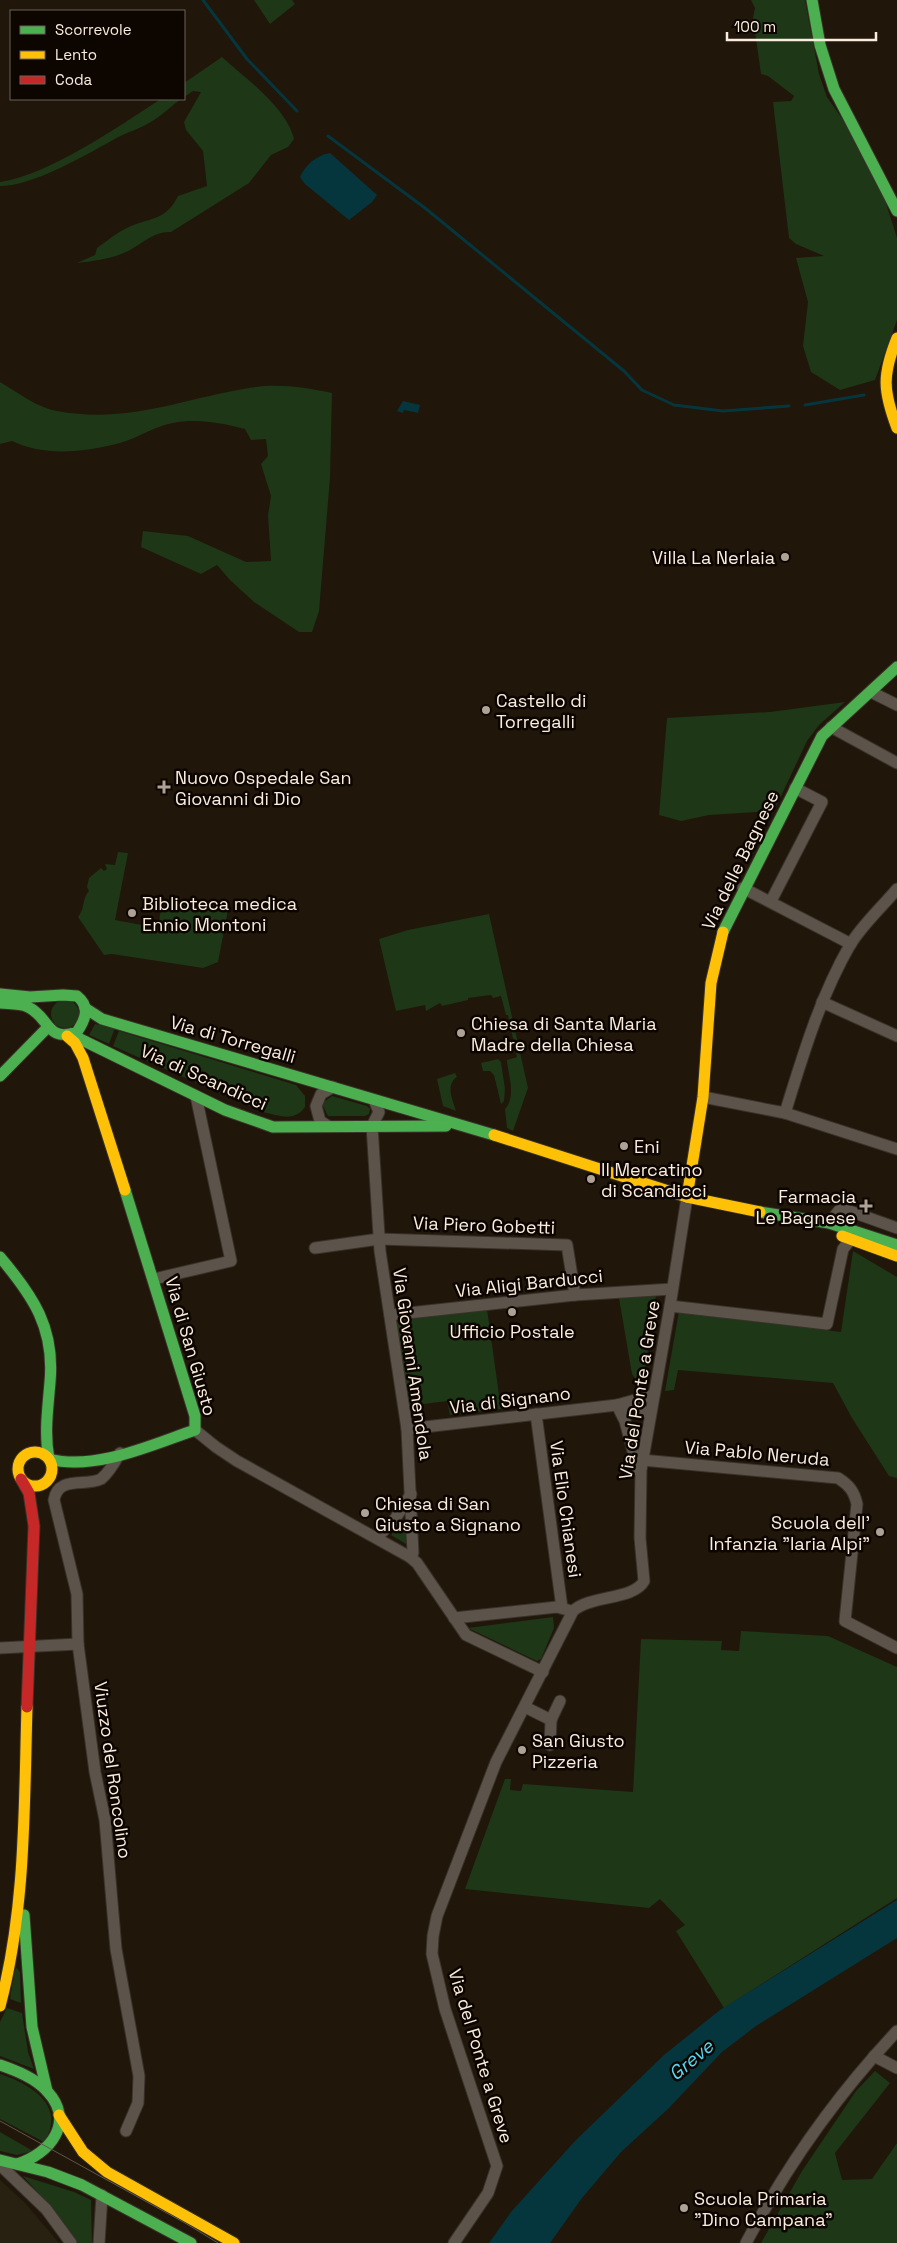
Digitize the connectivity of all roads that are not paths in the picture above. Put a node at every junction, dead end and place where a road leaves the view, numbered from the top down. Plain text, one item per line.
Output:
1 (812, 0) edge
2 (897, 211) edge
3 (897, 338) edge
4 (897, 428) edge
5 (897, 667) edge
6 (871, 692) junction
7 (897, 705) edge
8 (831, 727) junction
9 (897, 763) edge
10 (795, 788) junction
11 (743, 888) junction
12 (896, 892) edge
13 (771, 901) junction
14 (851, 944) junction
15 (0, 994) edge
16 (56, 995) junction
17 (0, 1002) edge
18 (822, 1002) junction
19 (85, 1008) junction
20 (46, 1025) junction
21 (70, 1035) junction
22 (897, 1036) edge
23 (0, 1076) edge
24 (333, 1087) junction
25 (196, 1096) junction
26 (703, 1097) junction
27 (374, 1100) junction
28 (786, 1112) junction
29 (328, 1126) junction
30 (372, 1126) junction
31 (465, 1126) junction
32 (897, 1150) edge
33 (687, 1197) junction
34 (789, 1218) junction
35 (829, 1223) junction
36 (894, 1226) edge
37 (378, 1239) junction
38 (851, 1239) junction
39 (897, 1245) edge
40 (315, 1248) dead end
41 (889, 1250) edge
42 (0, 1257) edge
43 (154, 1279) junction
44 (672, 1289) junction
45 (575, 1295) junction
46 (670, 1306) junction
47 (390, 1315) junction
48 (653, 1395) junction
49 (617, 1405) junction
50 (46, 1408) junction
51 (650, 1413) junction
52 (536, 1414) junction
53 (406, 1429) junction
54 (196, 1430) junction
55 (120, 1453) junction
56 (24, 1456) junction
57 (49, 1459) junction
58 (642, 1460) junction
59 (84, 1462) junction
60 (640, 1478) junction
61 (21, 1479) junction
62 (48, 1481) junction
63 (411, 1494) junction
64 (34, 1526) junction
65 (377, 1537) junction
66 (414, 1560) junction
67 (567, 1609) junction
68 (454, 1618) junction
69 (78, 1644) junction
70 (29, 1645) junction
71 (0, 1648) edge
72 (897, 1648) edge
73 (543, 1672) junction
74 (560, 1702) dead end
75 (524, 1707) junction
76 (551, 1720) junction
77 (550, 1745) dead end
78 (21, 1886) junction
79 (0, 2006) edge
80 (897, 2030) edge
81 (874, 2056) junction
82 (0, 2065) edge
83 (897, 2068) edge
84 (47, 2091) junction
85 (58, 2115) junction
86 (126, 2131) dead end
87 (0, 2160) edge
88 (15, 2164) junction
89 (0, 2165) edge
90 (102, 2195) junction
91 (71, 2243) edge
92 (99, 2243) edge
93 (191, 2243) edge
94 (234, 2243) edge
95 (454, 2243) edge
96 (746, 2243) edge

1 - 2 main road
3 - 4 main road
5 - 6 main road, Via delle Bagnese
6 - 7 street
6 - 8 main road, Via delle Bagnese
8 - 9 street
8 - 10 main road, Via delle Bagnese
10 - 11 main road, Via delle Bagnese
10 - 13 street
11 - 13 street
11 - 26 main road, Via delle Bagnese
12 - 14 street
13 - 14 street
14 - 18 street
15 - 16 main road
16 - 19 main road
16 - 20 main road
17 - 20 main road, Via di Scandicci
18 - 22 street
18 - 28 street
19 - 21 main road
19 - 24 main road, Via di Torregalli
20 - 21 main road, Via di Scandicci
20 - 23 main road
21 - 25 main road, Via di Scandicci
21 - 43 main road, Via di San Giusto
24 - 27 main road, Via di Torregalli
24 - 29 street
25 - 29 main road, Via di Scandicci
25 - 43 street
26 - 28 street
26 - 33 main road, Via delle Bagnese
27 - 30 street
27 - 31 main road, Via di Torregalli
28 - 32 street
29 - 30 main road, Via di Scandicci
30 - 31 main road, Via di Torregalli
30 - 37 street, Via Giovanni Amendola
31 - 33 main road, Via di Torregalli
33 - 34 main road, Via di Torregalli
33 - 44 street, Via del Ponte a Greve
34 - 35 main road
34 - 38 main road
35 - 36 street
35 - 41 main road
36 - 41 street
37 - 40 street
37 - 45 street, Via Piero Gobetti
37 - 47 street, Via Giovanni Amendola
38 - 41 main road
38 - 46 street
39 - 41 main road
42 - 50 main road
43 - 54 main road, Via di San Giusto
44 - 45 street, Via Aligi Barducci
44 - 46 street, Via del Ponte a Greve
45 - 47 street, Via Aligi Barducci
46 - 48 street, Via del Ponte a Greve
47 - 53 street, Via Giovanni Amendola
48 - 49 street
48 - 51 street, Via del Ponte a Greve
49 - 51 street
49 - 52 street, Via di Signano
49 - 60 street
50 - 56 main road
50 - 57 main road
51 - 58 street, Via del Ponte a Greve
52 - 53 street, Via di Signano
52 - 67 street, Via Elio Chianesi
53 - 63 street, Via Giovanni Amendola
54 - 55 main road
54 - 65 street, Via di San Giusto
55 - 59 main road
55 - 69 street, Viuzzo del Roncolino
56 - 57 main road
56 - 61 main road
57 - 59 main road
57 - 62 main road
58 - 60 street, Via del Ponte a Greve
58 - 72 street, Via Pablo Neruda
59 - 62 main road
60 - 67 street, Via del Ponte a Greve
61 - 62 main road
61 - 64 main road
62 - 64 main road
63 - 65 street
63 - 66 street, Via Giovanni Amendola
64 - 70 main road
65 - 66 street, Via di San Giusto
66 - 68 street, Via di San Giusto
67 - 68 street
67 - 73 street, Via del Ponte a Greve
68 - 73 street, Via di San Giusto
69 - 70 street
69 - 86 street, Viuzzo del Roncolino
70 - 71 street
70 - 78 main road
73 - 75 street, Via del Ponte a Greve
74 - 76 street
75 - 76 street
75 - 95 street, Via del Ponte a Greve
76 - 77 street
78 - 79 main road
78 - 84 main road
80 - 81 street
81 - 83 street
81 - 96 street
82 - 84 main road
84 - 85 main road
85 - 88 main road
85 - 94 main road
87 - 88 main road
88 - 90 main road
89 - 91 street
90 - 92 street
90 - 93 main road

